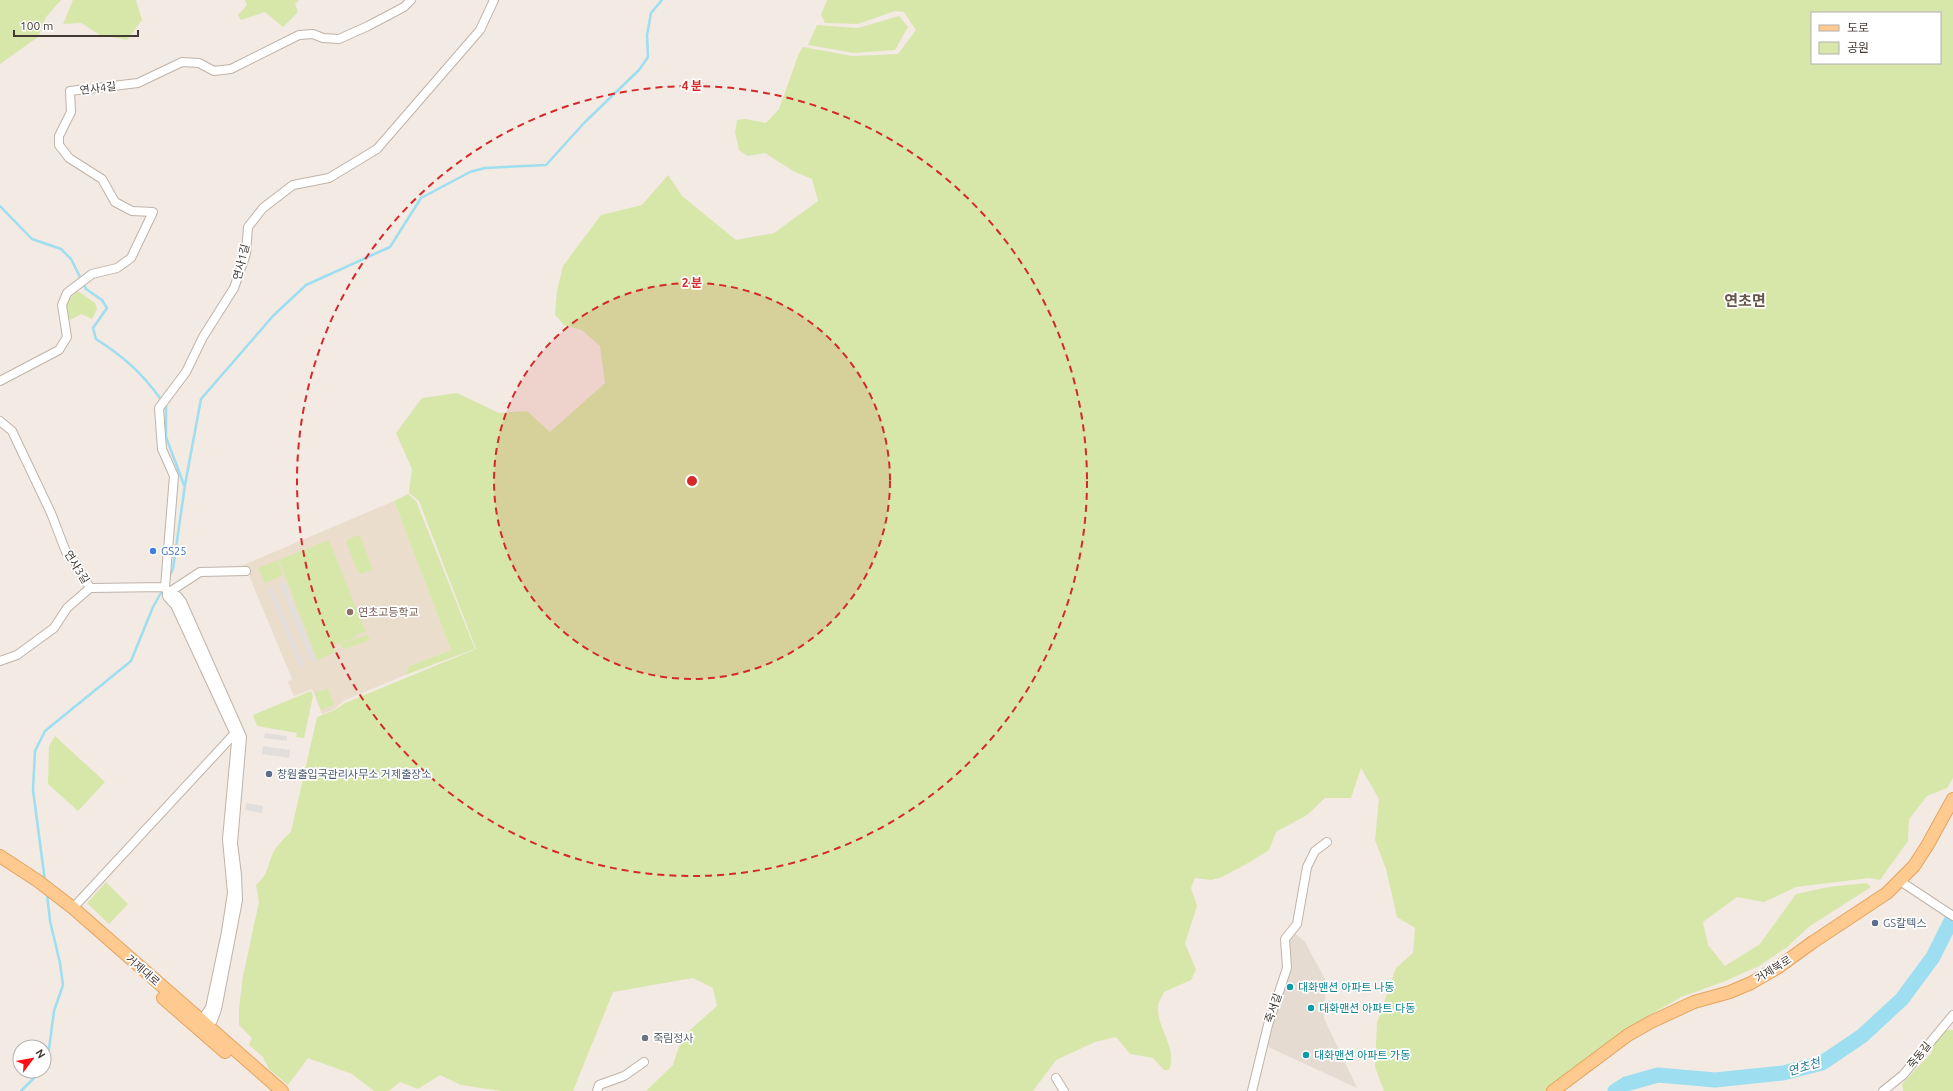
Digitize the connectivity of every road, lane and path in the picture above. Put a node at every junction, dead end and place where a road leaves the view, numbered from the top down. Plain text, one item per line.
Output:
1 (411, 0) edge
2 (494, 0) edge
3 (0, 381) edge
4 (0, 421) edge
5 (246, 571) dead end
6 (90, 588) junction
7 (166, 590) junction
8 (0, 661) edge
9 (237, 731) junction
10 (1953, 799) edge
11 (1327, 842) dead end
12 (0, 856) edge
13 (0, 865) edge
14 (1900, 881) junction
15 (40, 887) junction
16 (53, 898) junction
17 (73, 908) junction
18 (1953, 916) edge
19 (1953, 1016) edge
20 (202, 1027) junction
21 (644, 1062) dead end
22 (270, 1091) edge
23 (282, 1091) edge
24 (597, 1091) edge
25 (1059, 1091) edge
26 (1064, 1091) edge
27 (1252, 1091) edge
28 (1553, 1091) edge
29 (1883, 1091) edge

1 - 3 street, 연사4길
2 - 7 street, 연사1길
4 - 6 street, 연사3길
5 - 7 street
6 - 7 street
6 - 8 street, 연사3길
7 - 9 street
9 - 17 street
9 - 20 street
10 - 14 main road, 거제북로
11 - 27 street, 죽서길
12 - 15 main road, 거제대로
13 - 15 main road, 거제대로
14 - 18 street
14 - 28 main road, 거제북로
15 - 16 main road, 거제대로
16 - 17 main road, 거제대로
16 - 20 main road, 거제대로
17 - 20 main road, 거제대로
19 - 29 street, 죽동길
20 - 22 main road, 거제대로
20 - 23 main road, 거제대로
21 - 24 street
25 - 26 street

